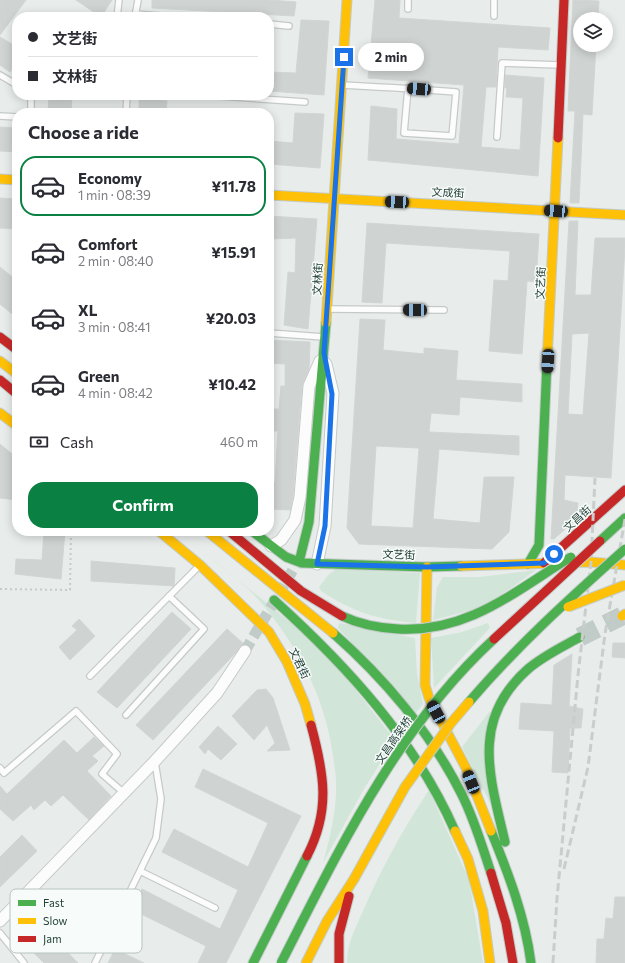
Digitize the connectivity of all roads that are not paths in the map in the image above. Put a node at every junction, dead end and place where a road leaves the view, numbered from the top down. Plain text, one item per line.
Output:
1 (119, 0) edge
2 (138, 0) edge
3 (347, 0) edge
4 (408, 0) edge
5 (494, 0) edge
6 (564, 0) edge
7 (408, 9) dead end
8 (118, 12) edge
9 (136, 12) edge
10 (494, 16) dead end
11 (274, 24) edge
12 (289, 26) dead end
13 (561, 65) junction
14 (0, 75) edge
15 (12, 82) edge
16 (342, 85) junction
17 (408, 88) junction
18 (274, 100) edge
19 (305, 102) dead end
20 (0, 116) edge
21 (12, 116) edge
22 (497, 138) dead end
23 (0, 179) edge
24 (12, 180) edge
25 (274, 195) edge
26 (333, 198) junction
27 (556, 211) junction
28 (625, 215) edge
29 (327, 309) junction
30 (444, 310) dead end
31 (274, 333) edge
32 (0, 337) edge
33 (325, 337) junction
34 (12, 346) edge
35 (324, 353) junction
36 (0, 361) edge
37 (12, 370) edge
38 (0, 380) edge
39 (12, 390) edge
40 (0, 413) edge
41 (12, 422) edge
42 (625, 490) edge
43 (625, 518) edge
44 (165, 536) edge
45 (213, 536) edge
46 (235, 536) edge
47 (258, 536) edge
48 (600, 541) junction
49 (271, 546) junction
50 (624, 550) edge
51 (300, 558) tunnel mouth
52 (544, 563) junction
53 (317, 564) junction
54 (528, 564) junction
55 (200, 565) junction
56 (625, 565) edge
57 (427, 567) junction
58 (625, 585) edge
59 (268, 595) dead end
60 (169, 596) junction
61 (552, 614) junction
62 (580, 637) tunnel mouth
63 (245, 651) tunnel mouth
64 (90, 676) dead end
65 (126, 715) dead end
66 (155, 761) junction
67 (0, 768) edge
68 (124, 793) junction
69 (140, 871) junction
70 (354, 879) junction
71 (31, 889) edge
72 (131, 889) edge
73 (515, 891) junction
74 (215, 908) dead end
75 (10, 911) edge
76 (0, 921) edge
77 (0, 933) edge
78 (10, 946) edge
79 (16, 953) edge
80 (100, 953) edge
81 (24, 963) edge
82 (95, 963) edge
83 (253, 963) edge
84 (281, 963) edge
85 (306, 963) edge
86 (340, 963) edge
87 (490, 963) edge
88 (513, 963) edge
89 (530, 963) edge

1 - 8 lane
2 - 9 lane
3 - 16 main road, 文林街
4 - 7 lane
5 - 10 lane
6 - 13 main road, 文艺街
11 - 12 lane
13 - 22 lane
13 - 27 main road, 文艺街
14 - 15 lane
16 - 17 lane
16 - 26 main road, 文林街
17 - 17 lane
18 - 19 lane
20 - 21 lane
23 - 24 main road
25 - 26 main road, 文成街
26 - 27 main road, 文成街
26 - 29 main road, 文林街
27 - 28 main road, 文成街
27 - 54 main road, 文艺街
29 - 30 lane
29 - 33 main road, 文林街
31 - 33 lane
32 - 34 main road
33 - 35 main road, 文林街
35 - 49 street
35 - 51 main road, 文林街
35 - 53 street
36 - 37 main road
38 - 39 main road
40 - 41 main road
42 - 52 main road, 文昌街
43 - 48 main road, 文昌高架桥
44 - 55 main road, 文君街
45 - 88 main road
46 - 48 main road, bridge
47 - 49 main road
48 - 84 main road, 文昌高架桥, bridge
49 - 53 main road
50 - 61 main road, bridge
52 - 54 main road, 文艺街
52 - 56 main road, 文艺街
53 - 57 main road, 文艺街
54 - 57 main road, 文艺街
55 - 60 lane
55 - 83 main road, 文君街
57 - 73 main road
58 - 61 main road, bridge
59 - 87 main road
60 - 64 lane
60 - 65 lane
61 - 70 main road, bridge
62 - 73 main road
63 - 66 street
66 - 68 street
66 - 69 lane
67 - 68 lane
68 - 71 street
69 - 72 lane
69 - 74 lane
70 - 85 main road
70 - 86 main road
73 - 89 main road
75 - 76 street
77 - 78 lane
79 - 81 lane
80 - 82 lane

